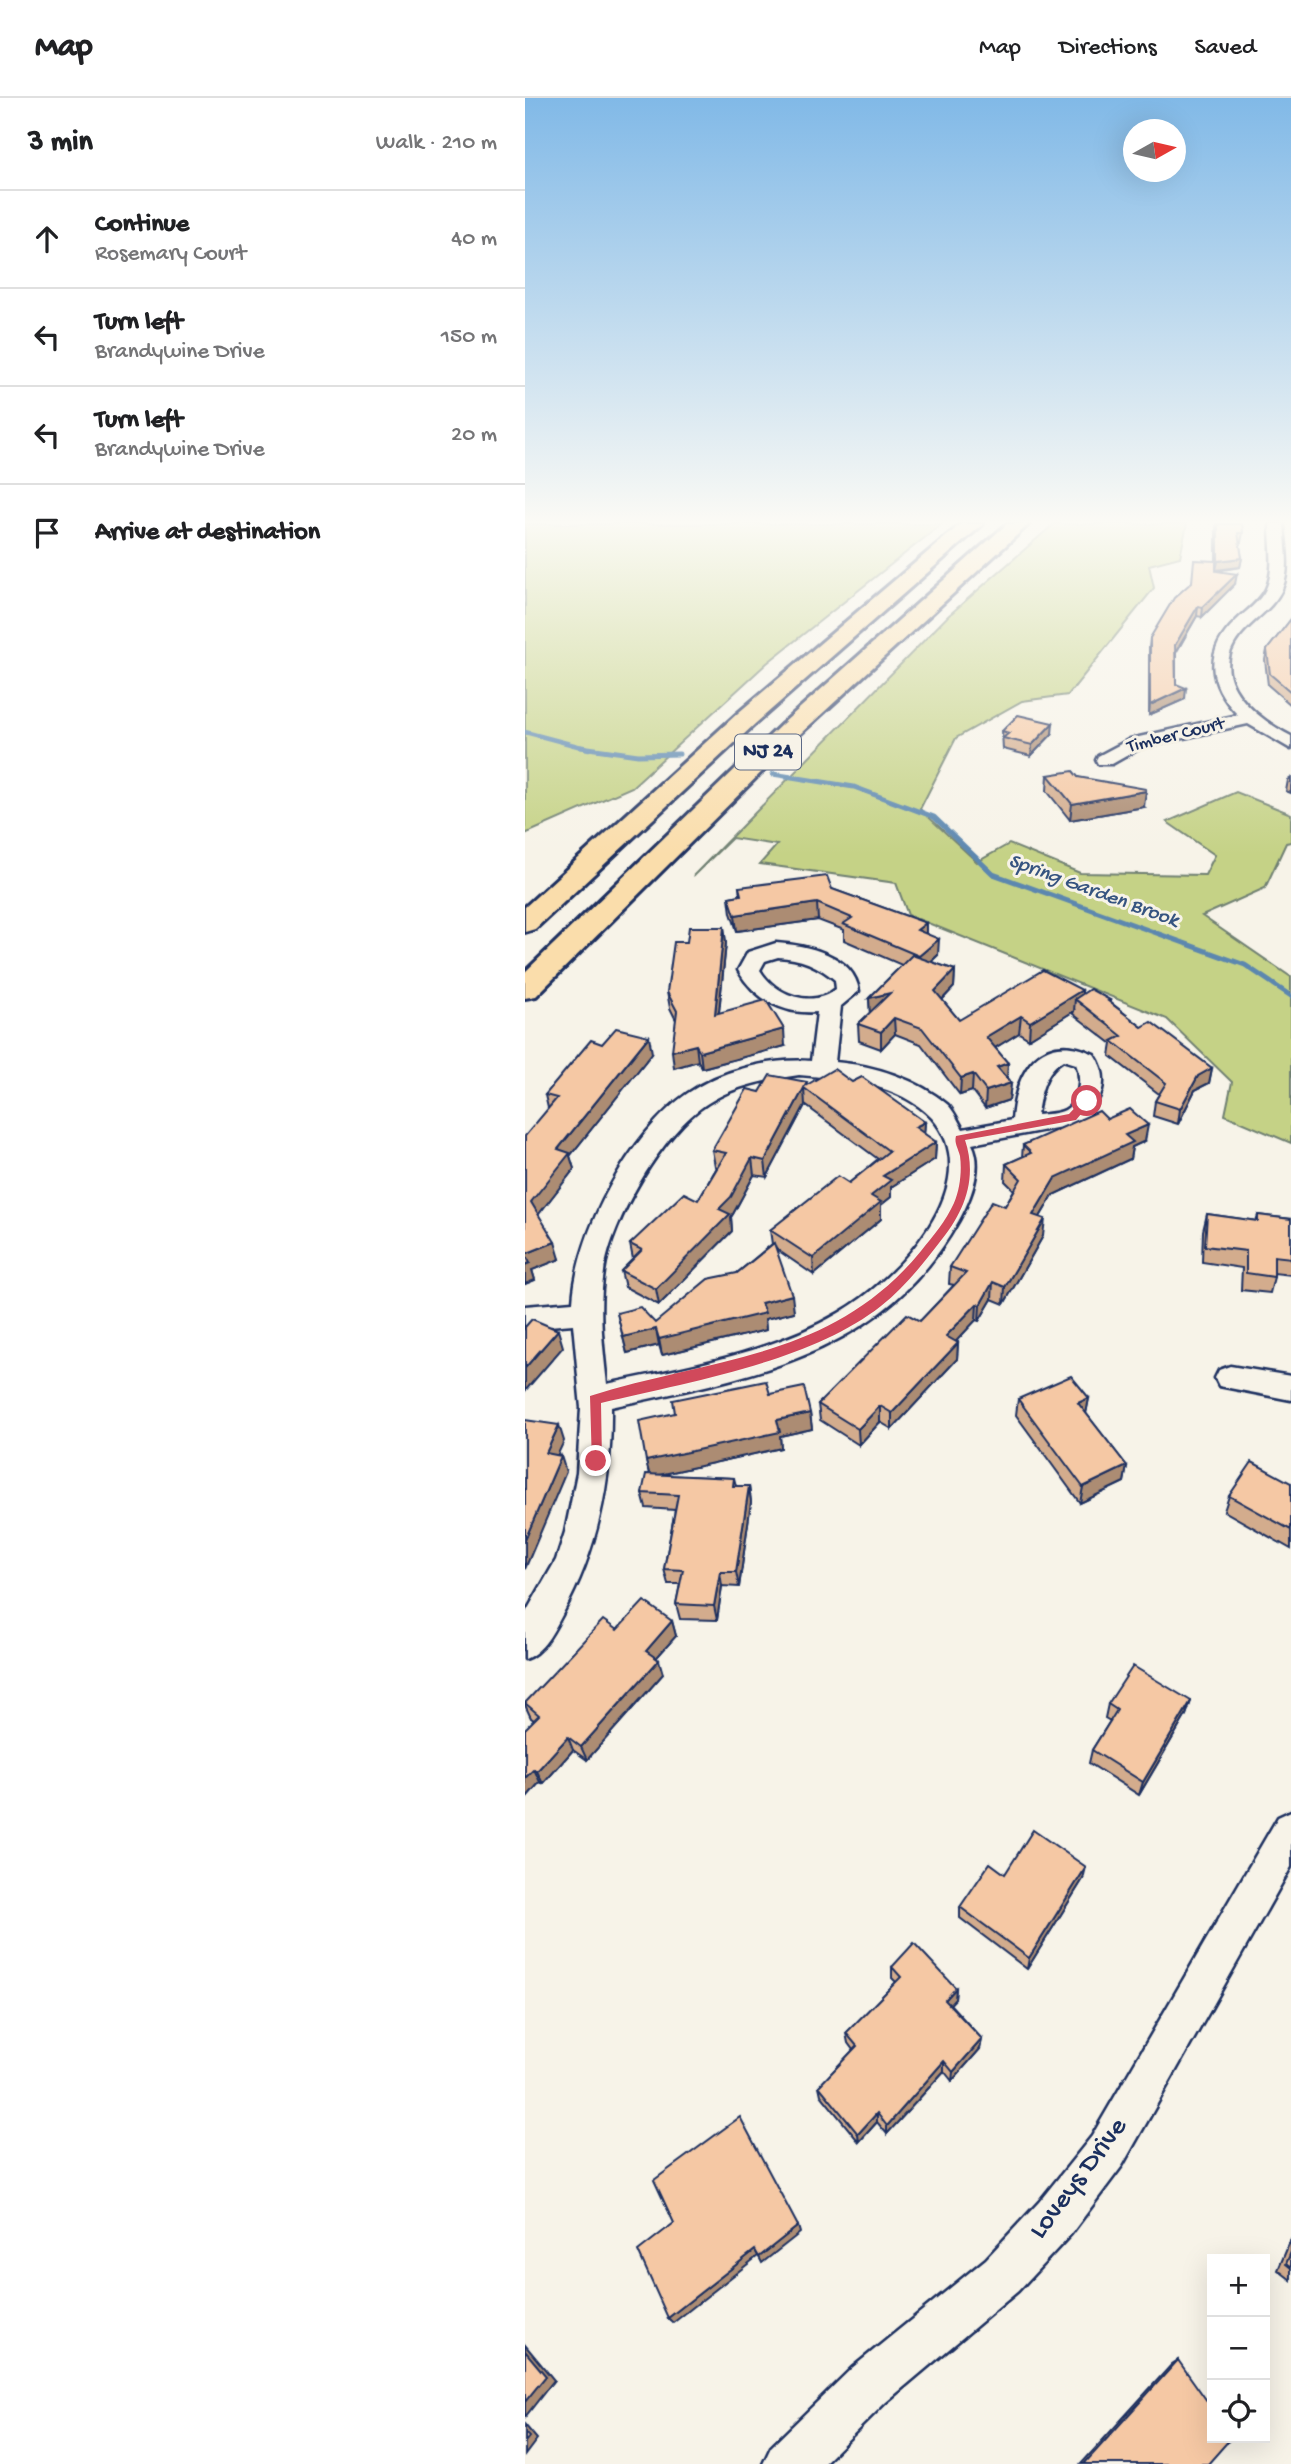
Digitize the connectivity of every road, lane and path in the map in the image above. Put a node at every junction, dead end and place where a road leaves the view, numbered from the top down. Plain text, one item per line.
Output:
1 (844, 634) edge
2 (896, 634) edge
3 (1233, 634) edge
4 (1249, 718) junction
5 (1291, 743) edge
6 (1105, 760) dead end
7 (525, 923) edge
8 (525, 989) edge
9 (830, 1005) dead end
10 (821, 1066) junction
11 (1024, 1126) dead end
12 (959, 1138) junction
13 (587, 1312) junction
14 (525, 1317) edge
15 (1230, 1378) dead end
16 (1291, 1388) edge
17 (594, 1399) junction
18 (525, 1643) edge
19 (1291, 1829) edge
20 (788, 2464) edge

1 - 7 highway, NJ 24
2 - 8 highway, NJ 24
3 - 4 street
4 - 5 street
4 - 6 street, Timber Court
9 - 10 street
10 - 12 street
10 - 13 street
11 - 12 street
12 - 17 street
13 - 14 street
13 - 17 street
15 - 16 street
17 - 18 street
19 - 20 street, Loveys Drive

